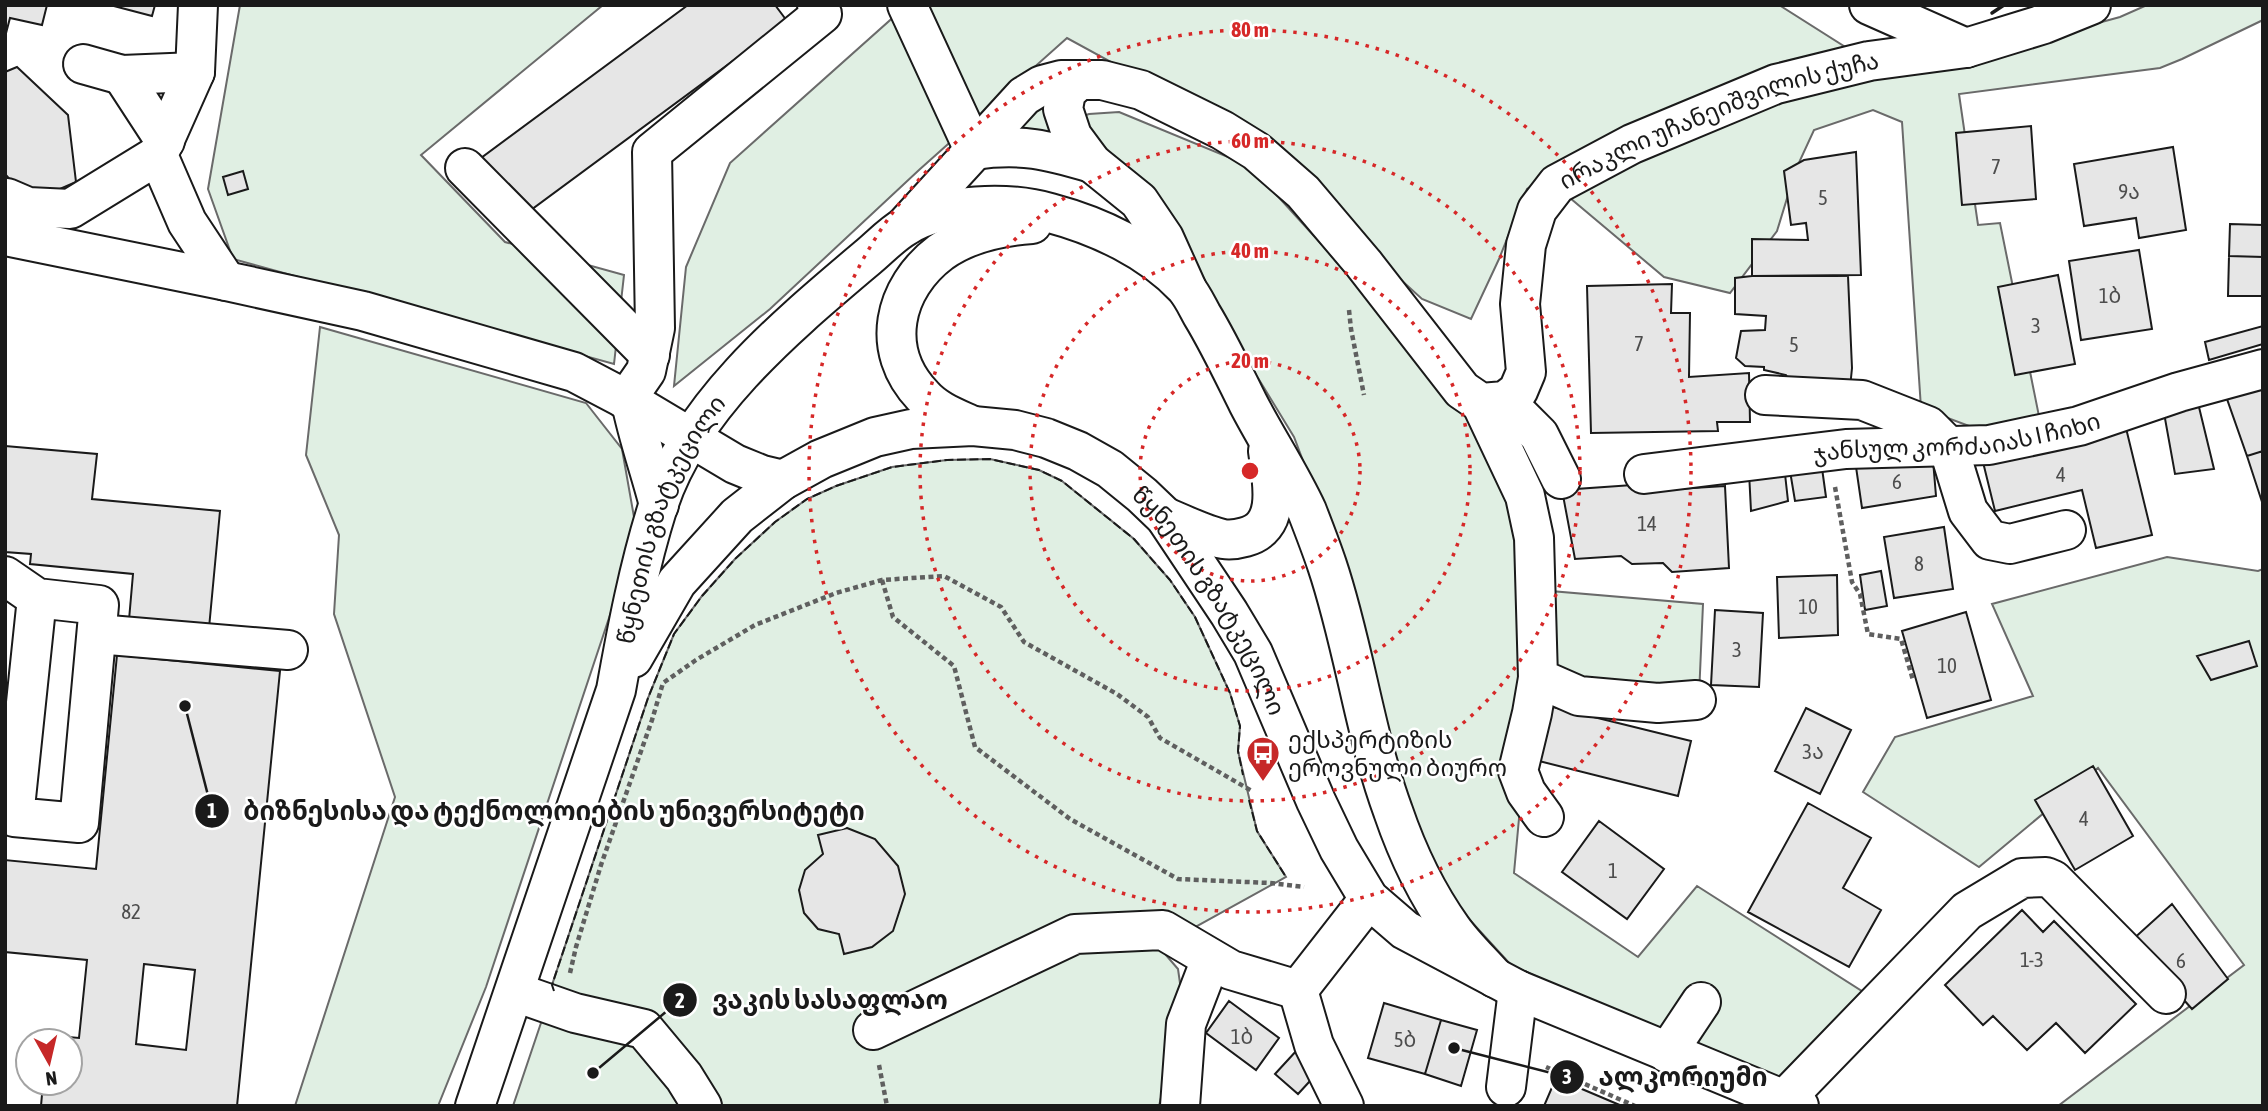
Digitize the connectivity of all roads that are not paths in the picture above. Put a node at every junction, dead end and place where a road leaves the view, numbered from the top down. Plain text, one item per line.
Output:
1 (198, 5) edge
2 (817, 5) edge
3 (907, 5) edge
4 (1869, 5) edge
5 (2091, 5) edge
6 (1966, 48) junction
7 (83, 64) dead end
8 (195, 72) junction
9 (122, 75) junction
10 (1079, 80) junction
11 (162, 148) junction
12 (974, 149) junction
13 (1093, 163) junction
14 (465, 168) dead end
15 (8, 198) dead end
16 (1080, 221) junction
17 (906, 225) junction
18 (5, 236) edge
19 (226, 281) junction
20 (1187, 289) junction
21 (650, 355) junction
22 (2263, 369) edge
23 (1765, 395) dead end
24 (628, 401) junction
25 (1493, 402) junction
26 (973, 426) junction
27 (692, 438) junction
28 (1266, 439) junction
29 (1948, 446) junction
30 (1644, 474) dead end
31 (1561, 479) dead end
32 (782, 480) junction
33 (659, 505) junction
34 (1166, 517) junction
35 (2066, 530) dead end
36 (5, 576) edge
37 (37, 598) junction
38 (97, 634) junction
39 (288, 650) dead end
40 (1538, 678) junction
41 (16, 689) edge
42 (616, 690) junction
43 (1696, 700) dead end
44 (1544, 817) dead end
45 (1369, 900) junction
46 (1211, 959) junction
47 (1507, 984) junction
48 (1298, 990) junction
49 (515, 992) junction
50 (2166, 994) dead end
51 (1701, 1002) dead end
52 (873, 1030) dead end
53 (1667, 1053) junction
54 (1506, 1087) dead end
55 (1792, 1102) edge
56 (475, 1106) edge
57 (702, 1106) edge
58 (1180, 1106) edge
59 (1344, 1106) edge

1 - 8 main road
2 - 21 main road
3 - 12 main road
4 - 6 main road
5 - 6 main road, ირაკლი უჩანეიშვილის ქუჩა
6 - 25 main road, ირაკლი უჩანეიშვილის ქუჩა
7 - 9 main road
8 - 9 main road
8 - 11 main road
9 - 11 main road
10 - 12 main road
10 - 13 main road
10 - 25 main road
11 - 15 main road
11 - 19 main road
12 - 13 main road
12 - 17 main road
13 - 20 main road
14 - 21 main road
16 - 17 main road, წყნეთის გზატკეცილი
16 - 20 main road, წყნეთის გზატკეცილი
16 - 26 main road
17 - 27 main road, წყნეთის გზატკეცილი
18 - 19 main road
19 - 24 main road
20 - 28 main road, წყნეთის გზატკეცილი
21 - 24 main road
22 - 29 main road, ჯანსულ კორძაიას I ჩიხი
23 - 29 main road
24 - 27 main road
24 - 33 main road
25 - 31 main road
25 - 40 main road
26 - 32 main road, წყნეთის გზატკეცილი
26 - 34 main road, წყნეთის გზატკეცილი
27 - 32 main road
27 - 33 main road, წყნეთის გზატკეცილი
28 - 34 main road
28 - 47 main road, წყნეთის გზატკეცილი
29 - 30 main road, ჯანსულ კორძაიას I ჩიხი
29 - 35 main road
32 - 42 main road, წყნეთის გზატკეცილი
33 - 42 main road, წყნეთის გზატკეცილი
34 - 45 main road, წყნეთის გზატკეცილი
36 - 37 main road
37 - 38 main road
37 - 41 main road
38 - 39 main road
38 - 41 main road
40 - 43 main road
40 - 44 main road
42 - 49 main road
45 - 47 main road, წყნეთის გზატკეცილი
45 - 48 main road
46 - 48 main road
46 - 52 main road
46 - 58 main road
47 - 53 main road, წყნეთის გზატკეცილი
47 - 54 main road
48 - 59 main road
49 - 56 main road
49 - 57 main road
50 - 55 main road
51 - 53 main road
53 - 55 main road, წყნეთის გზატკეცილი

